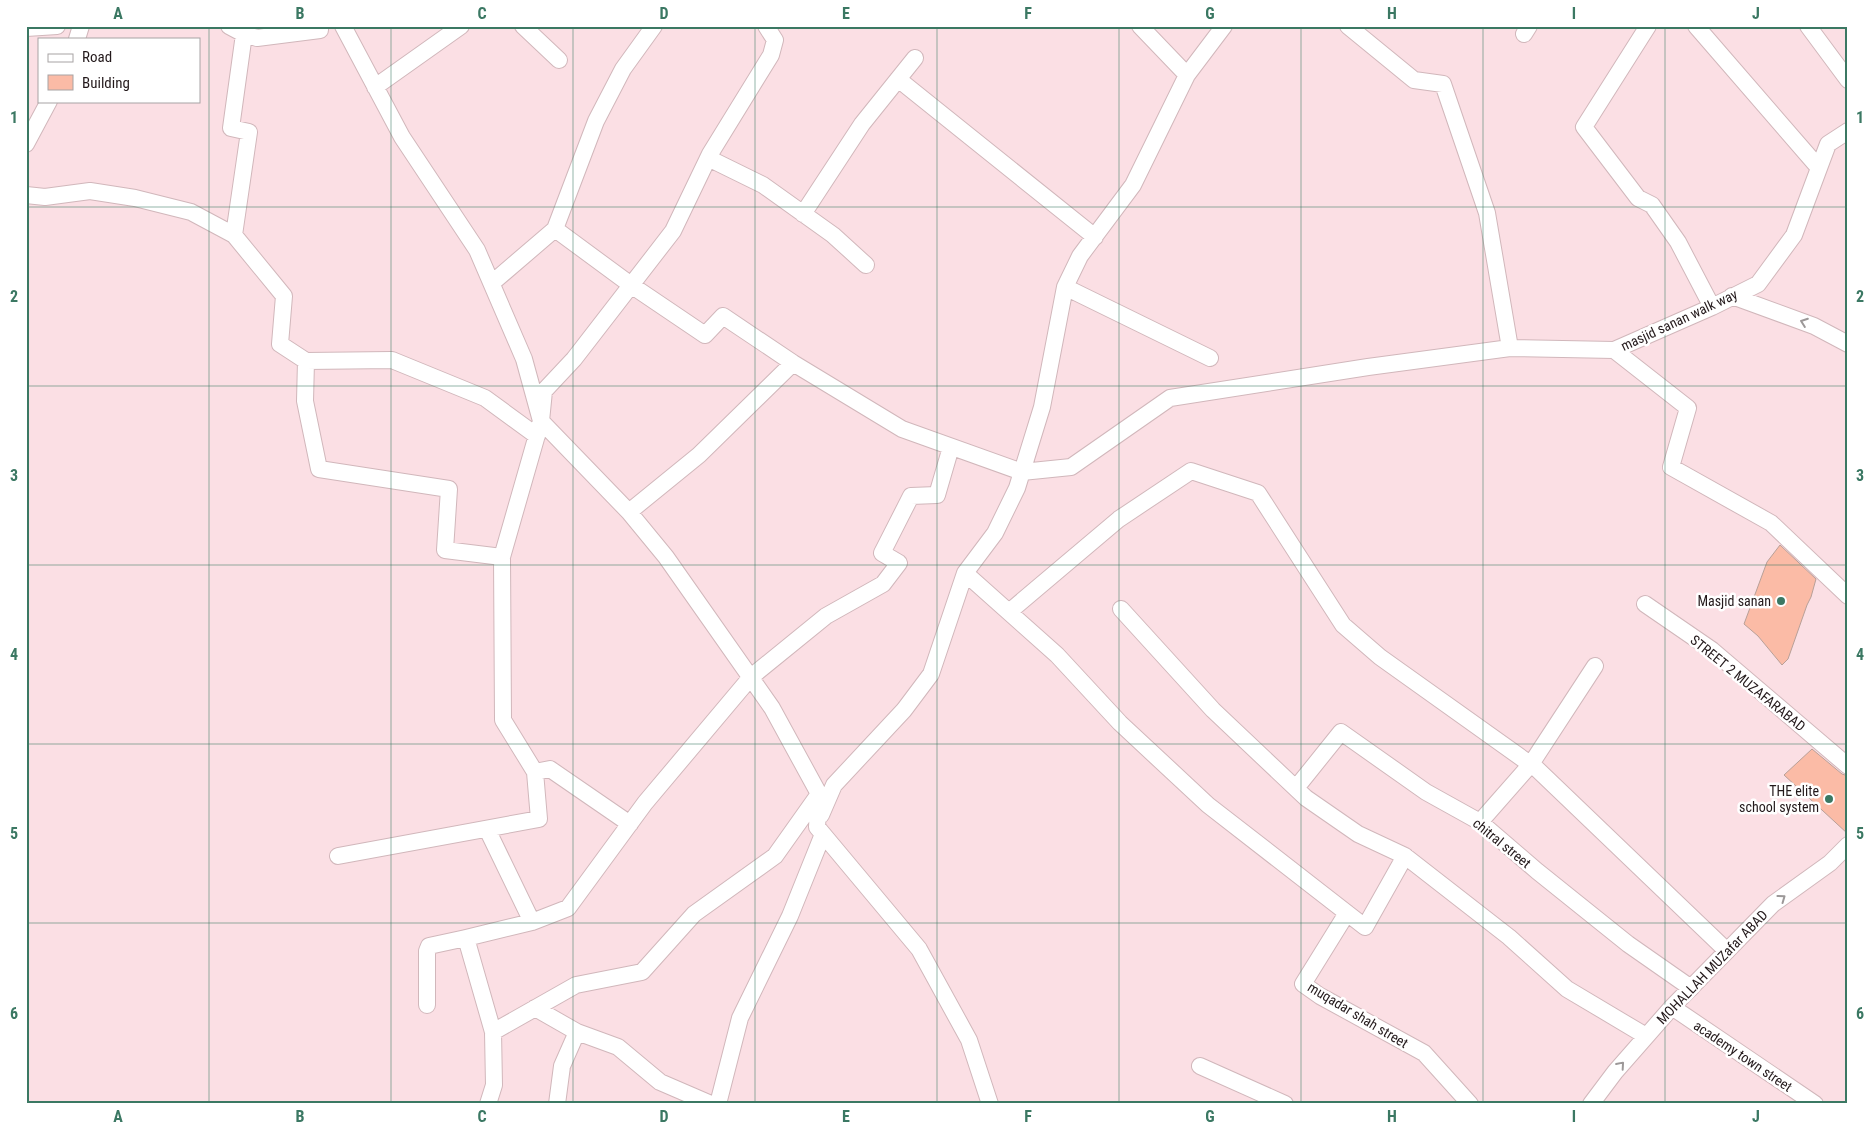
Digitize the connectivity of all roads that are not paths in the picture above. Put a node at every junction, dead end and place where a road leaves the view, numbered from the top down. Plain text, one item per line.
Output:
1 (57, 26) edge
2 (81, 26) edge
3 (229, 26) edge
4 (343, 26) edge
5 (461, 26) edge
6 (523, 26) edge
7 (654, 26) edge
8 (766, 26) edge
9 (1140, 26) edge
10 (1224, 26) edge
11 (1648, 26) edge
12 (1696, 26) edge
13 (1808, 26) edge
14 (26, 28) edge
15 (320, 28) edge
16 (1354, 28) edge
17 (244, 34) junction
18 (77, 38) edge
19 (915, 58) dead end
20 (559, 60) dead end
21 (1186, 75) junction
22 (898, 79) junction
23 (1848, 80) edge
24 (374, 87) junction
25 (48, 102) edge
26 (1848, 131) edge
27 (26, 144) edge
28 (708, 158) junction
29 (1819, 168) junction
30 (26, 195) edge
31 (804, 214) junction
32 (555, 229) junction
33 (234, 236) junction
34 (1095, 237) junction
35 (866, 265) dead end
36 (492, 283) junction
37 (631, 285) junction
38 (1065, 287) junction
39 (1732, 296) junction
40 (1712, 307) junction
41 (1848, 344) edge
42 (1510, 348) junction
43 (1614, 350) junction
44 (1210, 358) dead end
45 (306, 361) junction
46 (793, 363) junction
47 (539, 429) junction
48 (951, 447) junction
49 (1022, 472) junction
50 (629, 512) junction
51 (502, 557) junction
52 (965, 573) junction
53 (1848, 596) edge
54 (1645, 604) dead end
55 (1121, 609) dead end
56 (1010, 612) junction
57 (1595, 666) dead end
58 (751, 677) junction
59 (1531, 764) junction
60 (1848, 766) edge
61 (535, 772) junction
62 (1296, 788) junction
63 (819, 794) junction
64 (1480, 822) junction
65 (630, 824) junction
66 (487, 829) junction
67 (820, 830) junction
68 (1848, 846) edge
69 (338, 856) dead end
70 (1405, 856) junction
71 (1347, 913) junction
72 (532, 922) junction
73 (466, 938) junction
74 (1727, 951) junction
75 (1691, 988) junction
76 (428, 1005) dead end
77 (1672, 1007) junction
78 (536, 1008) junction
79 (493, 1032) junction
80 (577, 1032) junction
81 (1646, 1036) junction
82 (1200, 1066) dead end
83 (488, 1104) edge
84 (557, 1104) edge
85 (711, 1104) edge
86 (718, 1104) edge
87 (990, 1104) edge
88 (1285, 1104) edge
89 (1470, 1104) edge
90 (1591, 1104) edge
91 (1815, 1104) edge

1 - 14 street
2 - 18 street
3 - 17 street
4 - 24 street
5 - 24 street
6 - 20 street
7 - 32 street
8 - 28 street
9 - 21 street
10 - 21 street
11 - 40 street
12 - 29 street
13 - 23 street
15 - 17 street
16 - 42 street
17 - 33 street
19 - 22 street
21 - 34 street
22 - 31 street
22 - 34 street
24 - 36 street
25 - 27 street
26 - 29 street, masjid sanan walk way
28 - 31 street
28 - 37 street
29 - 39 street, masjid sanan walk way
30 - 33 street
31 - 35 street
32 - 36 street
32 - 37 street
33 - 45 street
34 - 38 street
36 - 47 street
37 - 46 street
37 - 47 street
38 - 44 street
38 - 49 street
39 - 40 street, masjid sanan walk way
41 -> 39 street
40 - 43 street, masjid sanan walk way
42 - 43 street
42 - 49 street
43 - 53 street, masjid sanan walk way
45 - 47 street
45 - 51 street
46 - 48 street
46 - 50 street
47 - 50 street
47 - 51 street
48 - 49 street
48 - 58 street
49 - 52 street
50 - 58 street
51 - 61 street
52 - 56 street
52 - 67 street
54 - 60 street, STREET 2 MUZAFARABAD
55 - 62 street
56 - 59 street
56 - 71 street
57 - 59 street
58 - 63 street
58 - 65 street
59 - 64 street
59 - 74 street
61 - 65 street
61 - 66 street
62 - 64 street, chitral street
62 - 70 street
63 - 67 street
63 - 78 street
64 - 75 street, chitral street
65 - 72 street
66 - 69 street
66 - 72 street
67 - 86 street
67 - 87 street
74 -> 68 street, MOHALLAH MUZafar ABAD
70 - 71 street
70 - 81 street
71 - 89 street, muqadar shah street
72 - 73 street
73 - 76 street
73 - 79 street
74 - 75 street, MOHALLAH MUZafar ABAD
75 - 77 street, MOHALLAH MUZafar ABAD
77 - 81 street, MOHALLAH MUZafar ABAD
77 - 91 street, academy town street
78 - 79 street
78 - 80 street
79 - 83 street
80 - 84 street
80 - 85 street
90 -> 81 street, MOHALLAH MUZafar ABAD
82 - 88 street

